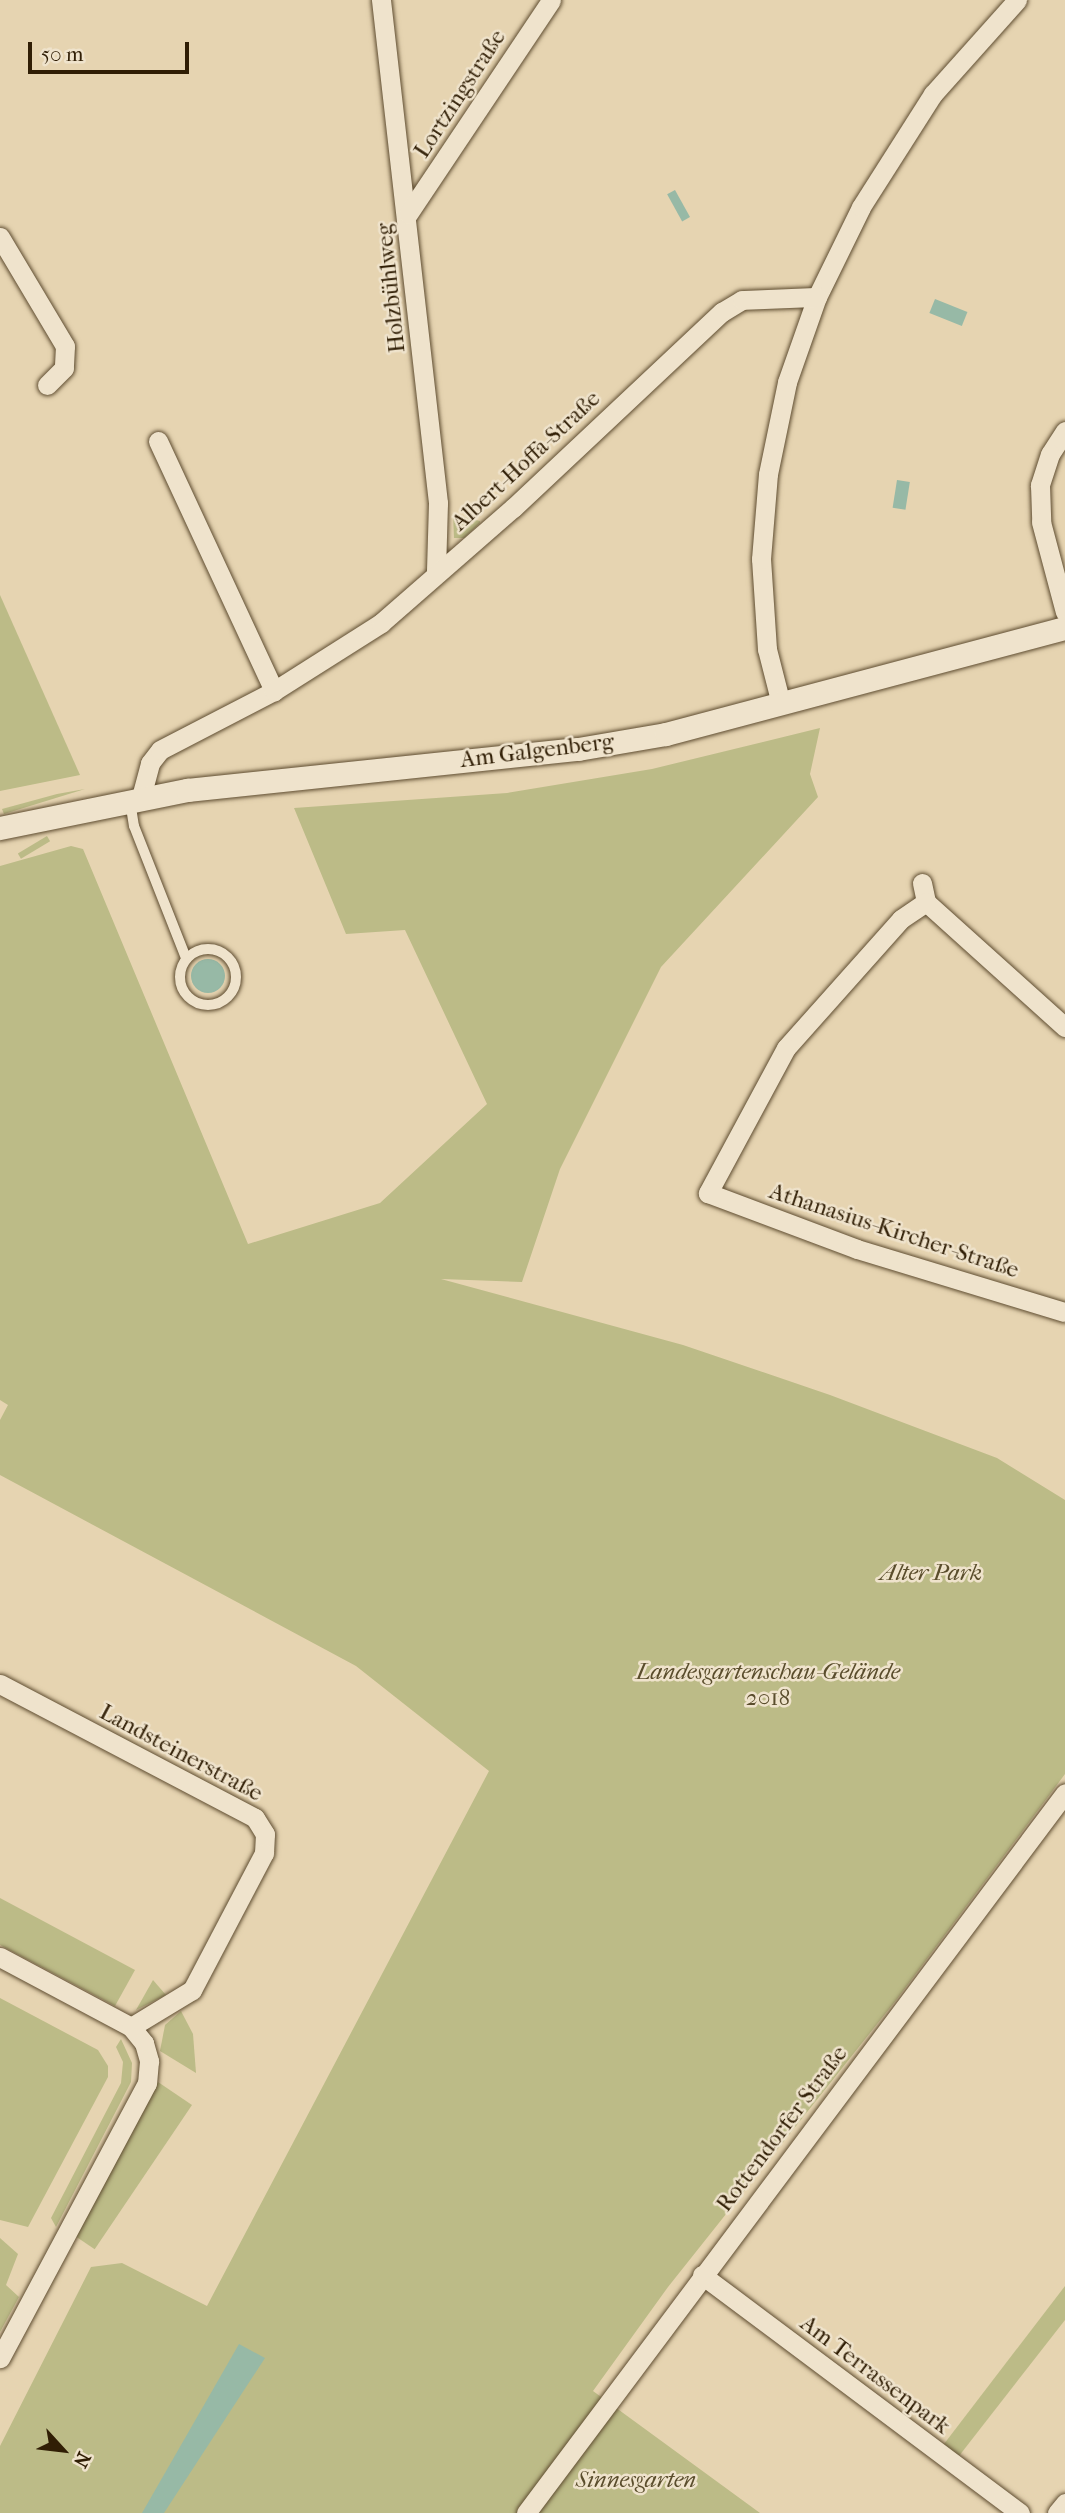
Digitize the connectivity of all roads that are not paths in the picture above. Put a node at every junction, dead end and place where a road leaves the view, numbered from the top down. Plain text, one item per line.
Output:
1 (381, 0) edge
2 (551, 0) edge
3 (1017, 0) edge
4 (408, 214) junction
5 (0, 237) edge
6 (817, 297) junction
7 (47, 384) dead end
8 (1065, 431) edge
9 (158, 441) dead end
10 (436, 571) junction
11 (1065, 612) edge
12 (1065, 628) edge
13 (274, 691) junction
14 (781, 704) junction
15 (136, 799) junction
16 (0, 828) edge
17 (186, 958) junction
18 (1065, 1027) edge
19 (1065, 1312) edge
20 (0, 1684) edge
21 (1065, 1793) edge
22 (0, 1957) edge
23 (131, 2027) junction
24 (702, 2275) junction
25 (0, 2358) edge
26 (1065, 2503) edge
27 (526, 2513) edge
28 (1020, 2513) edge
29 (1057, 2513) edge

1 - 4 street, Holzbühlweg
2 - 4 street, Lortzingstraße
3 - 6 street
4 - 10 street, Holzbühlweg
5 - 7 street
6 - 10 street, Albert-Hoffa-Straße
6 - 14 street
8 - 11 street
9 - 13 street
10 - 13 street, Albert-Hoffa-Straße
12 - 14 street, Am Galgenberg
13 - 15 street, Albert-Hoffa-Straße
14 - 15 street, Am Galgenberg
15 - 16 street, Am Galgenberg
15 - 17 lane
17 - 17 lane
18 - 19 street, Athanasius-Kircher-Straße
20 - 23 street, Landsteinerstraße
21 - 24 street, Rottendorfer Straße
22 - 23 street
23 - 25 street
24 - 27 street, Rottendorfer Straße
24 - 28 street, Am Terrassenpark
26 - 29 street

